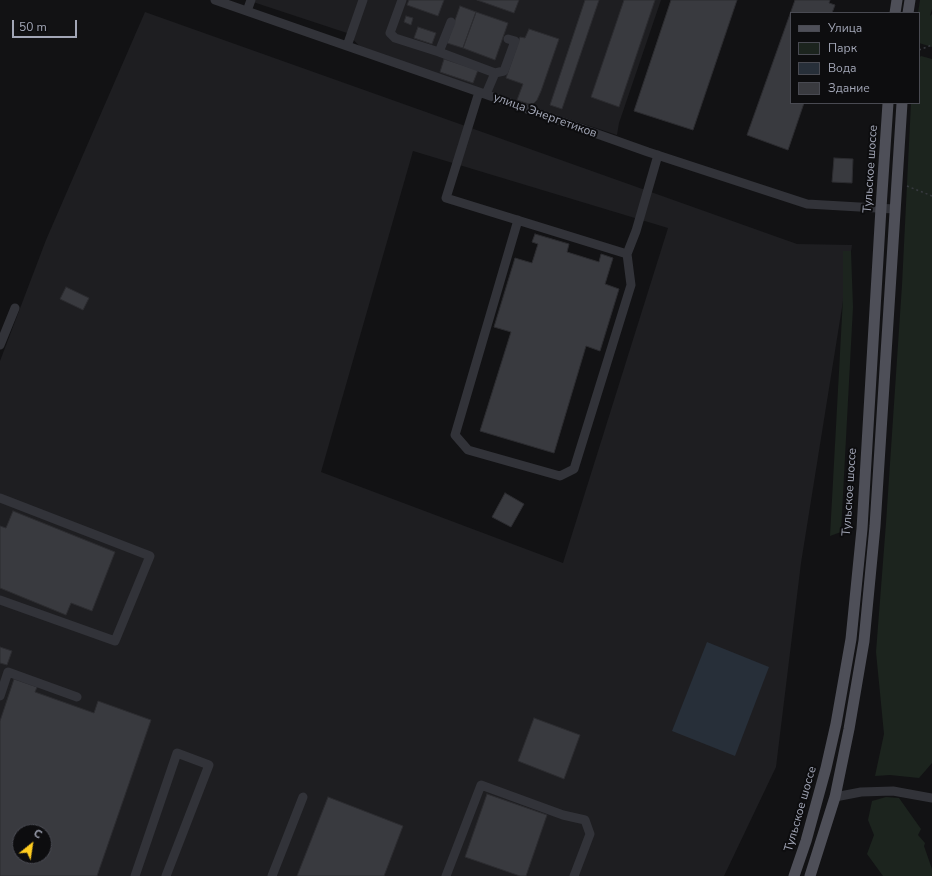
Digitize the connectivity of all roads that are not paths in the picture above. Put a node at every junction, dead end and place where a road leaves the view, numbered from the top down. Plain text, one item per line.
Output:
1 (215, 0) edge
2 (251, 0) edge
3 (363, 0) edge
4 (402, 0) edge
5 (897, 0) edge
6 (910, 0) edge
7 (247, 11) junction
8 (895, 12) edge
9 (908, 12) edge
10 (451, 22) dead end
11 (508, 39) dead end
12 (347, 46) junction
13 (439, 52) junction
14 (496, 73) junction
15 (483, 93) junction
16 (888, 104) edge
17 (902, 104) edge
18 (658, 155) junction
19 (880, 208) junction
20 (894, 209) junction
21 (518, 220) junction
22 (627, 254) junction
23 (15, 308) dead end
24 (0, 345) edge
25 (0, 498) edge
26 (0, 600) edge
27 (2, 682) edge
28 (0, 696) edge
29 (77, 697) dead end
30 (303, 797) dead end
31 (835, 797) junction
32 (932, 798) edge
33 (134, 876) edge
34 (166, 876) edge
35 (272, 876) edge
36 (446, 876) edge
37 (574, 876) edge
38 (794, 876) edge
39 (810, 876) edge

1 - 7 street, улица Энергетиков
2 - 7 street
3 - 12 street
4 - 13 street
5 - 8 main road
6 - 9 main road
7 - 12 street, улица Энергетиков
10 - 13 street
11 - 14 street
12 - 15 street, улица Энергетиков
13 - 14 street
14 - 15 street
15 - 18 street, улица Энергетиков
15 - 21 street
16 - 19 main road, Тульское шоссе
17 - 20 main road
18 - 19 street, улица Энергетиков
18 - 22 street
19 - 20 street, улица Энергетиков
19 - 38 main road, Тульское шоссе
20 - 31 main road
21 - 22 street
21 - 22 street
23 - 24 street
25 - 26 street
27 - 28 street
27 - 29 street
30 - 35 street
31 - 32 street
31 - 39 main road
33 - 34 street
36 - 37 street

